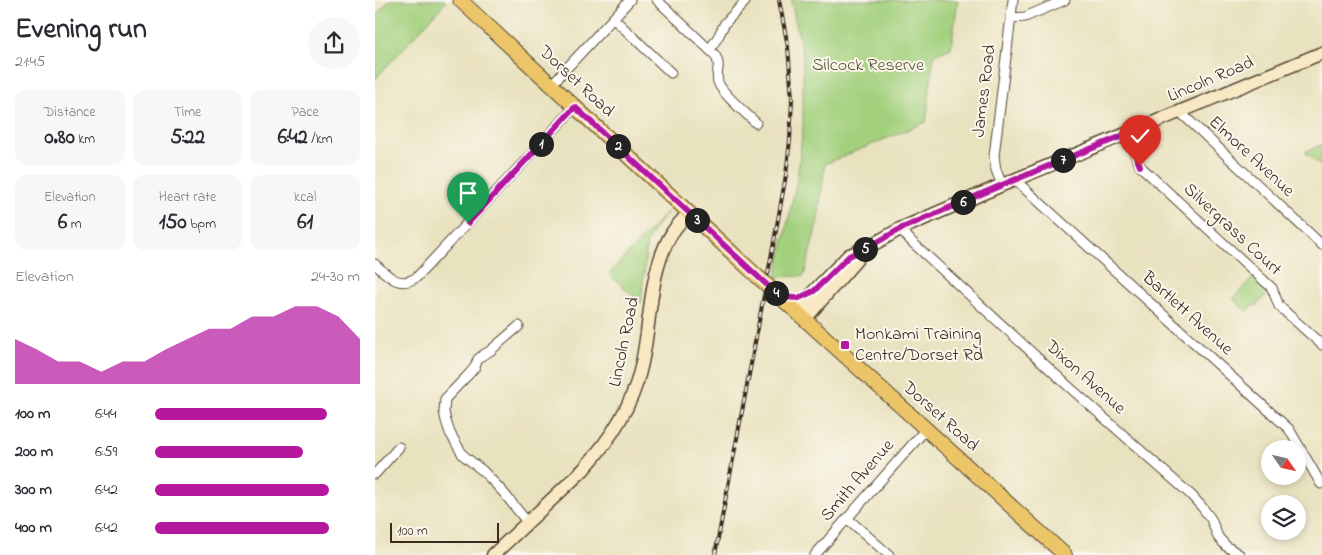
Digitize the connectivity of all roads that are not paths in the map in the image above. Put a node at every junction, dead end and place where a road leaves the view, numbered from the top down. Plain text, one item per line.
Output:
1 (460, 0) edge
2 (630, 0) edge
3 (657, 0) edge
4 (1013, 0) edge
5 (1065, 0) edge
6 (745, 2) dead end
7 (613, 18) junction
8 (1011, 18) junction
9 (710, 49) junction
10 (1322, 53) edge
11 (671, 73) dead end
12 (552, 84) junction
13 (575, 107) junction
14 (1181, 112) junction
15 (756, 123) dead end
16 (1127, 134) junction
17 (1015, 180) junction
18 (1002, 185) junction
19 (689, 213) junction
20 (900, 229) junction
21 (1322, 245) edge
22 (867, 248) junction
23 (375, 264) edge
24 (814, 291) junction
25 (779, 296) junction
26 (801, 316) junction
27 (519, 326) dead end
28 (1322, 345) edge
29 (926, 429) junction
30 (399, 447) dead end
31 (375, 474) edge
32 (1321, 484) edge
33 (848, 518) junction
34 (528, 523) junction
35 (493, 555) edge
36 (815, 555) edge
37 (889, 555) edge
38 (1065, 555) edge
39 (1240, 555) edge

1 - 12 main road, Dorset Road
2 - 7 street
3 - 9 street
4 - 8 street, James Road
5 - 8 street
6 - 9 street
7 - 11 street
7 - 12 street
8 - 18 street, James Road
9 - 15 street
10 - 14 main road, Lincoln Road
12 - 13 main road, Dorset Road
13 - 19 main road, Dorset Road
13 - 23 street
14 - 16 main road, Lincoln Road
14 - 21 street, Elmore Avenue
16 - 17 main road, Lincoln Road
16 - 28 street, Silvergrass Court
17 - 18 main road, Lincoln Road
17 - 32 street, Bartlett Avenue
18 - 20 main road, Lincoln Road
19 - 25 main road, Dorset Road, bridge
19 - 34 main road, Lincoln Road
20 - 22 main road, Lincoln Road
20 - 39 street, Dixon Avenue
22 - 24 main road, Lincoln Road
22 - 26 main road, Lincoln Road
24 - 25 main road
24 - 26 main road, Lincoln Road
25 - 26 main road, Dorset Road
26 - 29 main road, Dorset Road
27 - 34 street
29 - 33 street, Smith Avenue
29 - 38 main road, Dorset Road
30 - 31 street
33 - 36 street, Smith Avenue
33 - 37 street
34 - 35 main road, Lincoln Road

